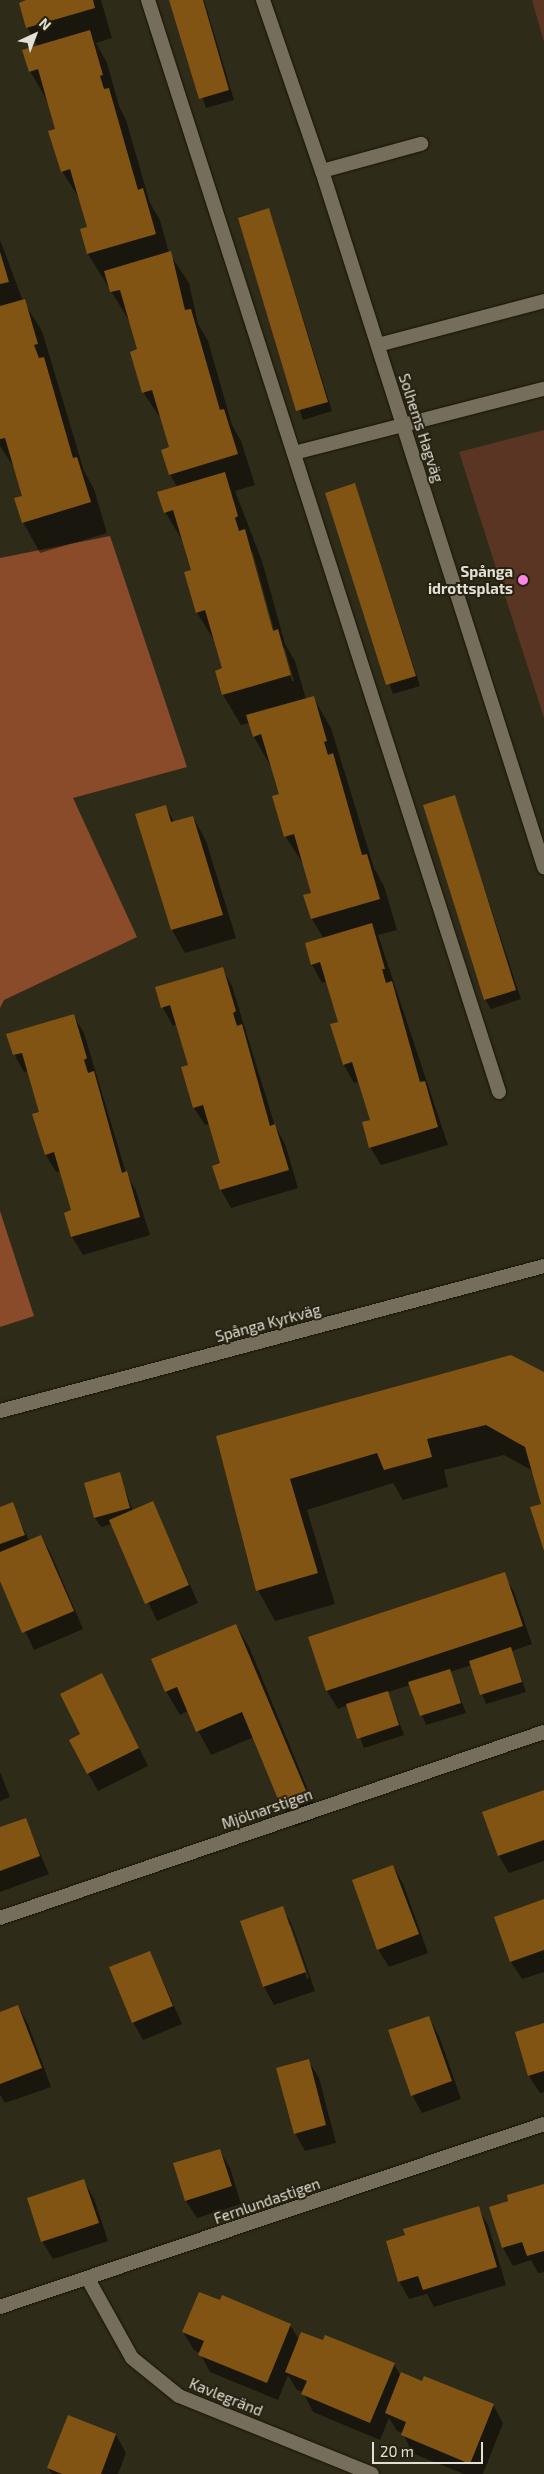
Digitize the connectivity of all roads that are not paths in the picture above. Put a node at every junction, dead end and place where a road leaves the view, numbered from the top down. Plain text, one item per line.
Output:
1 (148, 0) edge
2 (263, 0) edge
3 (421, 144) dead end
4 (322, 172) junction
5 (544, 301) edge
6 (378, 345) junction
7 (544, 389) edge
8 (403, 423) junction
9 (294, 454) junction
10 (544, 868) edge
11 (499, 1092) dead end
12 (544, 1266) edge
13 (0, 1411) edge
14 (544, 1732) edge
15 (0, 1918) edge
16 (544, 2124) edge
17 (88, 2279) junction
18 (0, 2307) edge
19 (372, 2474) edge

1 - 9 street
2 - 4 street, Solhems Hagväg
3 - 4 street
4 - 6 street, Solhems Hagväg
5 - 6 street
6 - 8 street, Solhems Hagväg
7 - 8 street
8 - 9 street
8 - 10 street, Solhems Hagväg
9 - 11 street
12 - 13 street, Spånga Kyrkväg
14 - 15 street, Mjölnarstigen
16 - 17 street, Fernlundastigen
17 - 18 street, Fernlundastigen
17 - 19 street, Kavlegränd

